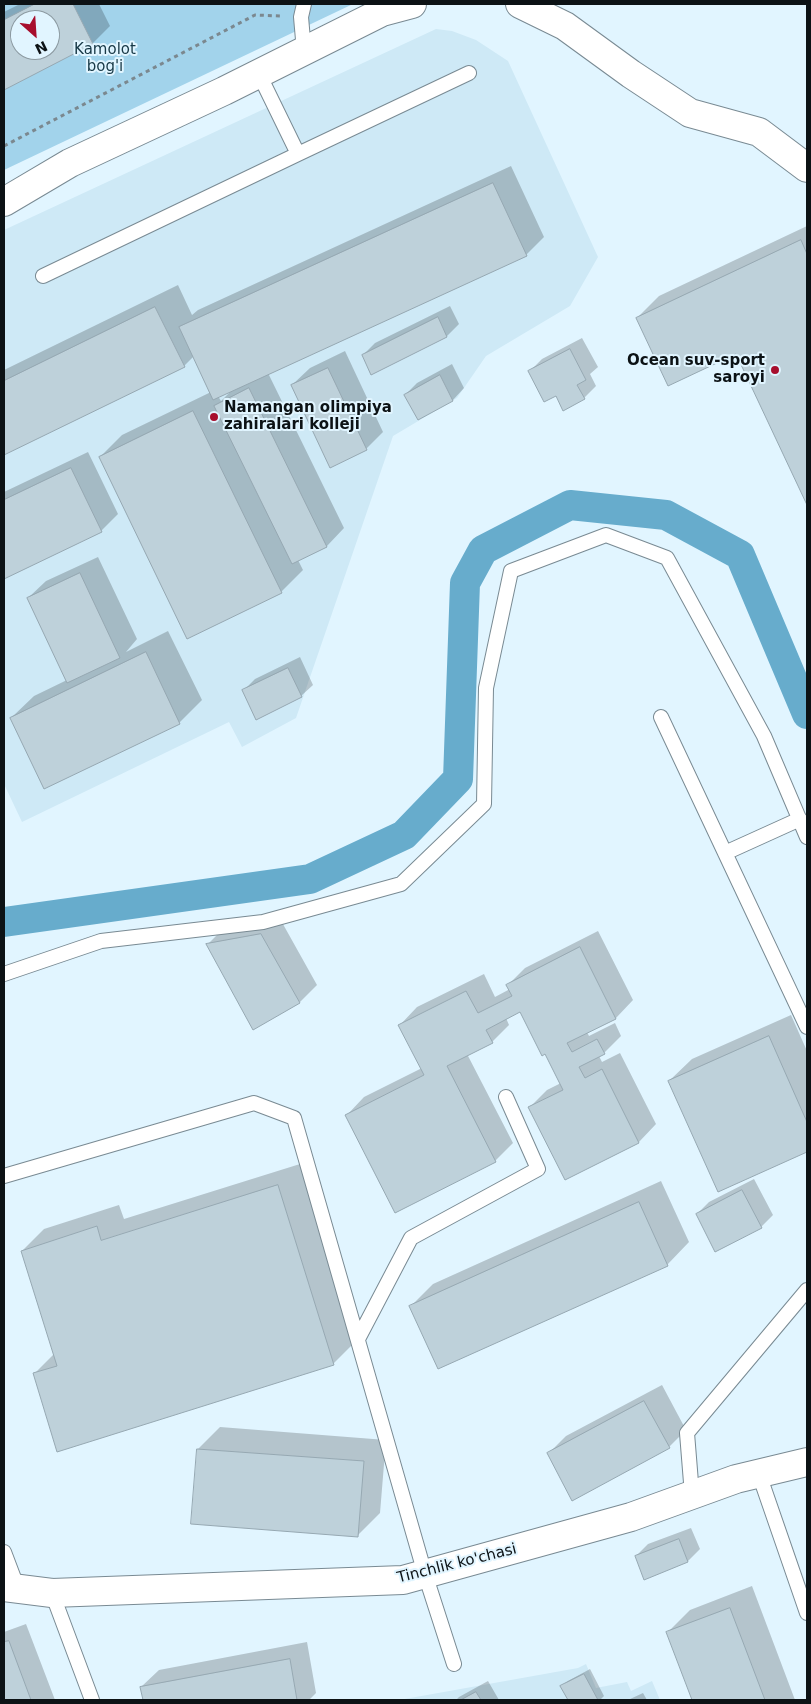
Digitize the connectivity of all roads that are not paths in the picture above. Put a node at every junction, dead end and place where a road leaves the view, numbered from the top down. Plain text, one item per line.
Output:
1 (412, 4) edge
2 (520, 4) edge
3 (303, 11) edge
4 (304, 51) junction
5 (469, 73) dead end
6 (259, 74) junction
7 (298, 154) junction
8 (807, 168) edge
9 (4, 202) edge
10 (43, 276) dead end
11 (661, 717) dead end
12 (800, 819) junction
13 (807, 837) edge
14 (725, 853) junction
15 (4, 974) edge
16 (807, 1027) edge
17 (506, 1097) dead end
18 (4, 1176) edge
19 (807, 1290) edge
20 (358, 1339) junction
21 (807, 1462) edge
22 (759, 1474) junction
23 (692, 1495) junction
24 (4, 1552) edge
25 (426, 1574) junction
26 (11, 1588) edge
27 (52, 1593) junction
28 (807, 1613) edge
29 (454, 1664) dead end
30 (92, 1700) edge

1 - 4 street
2 - 8 street
3 - 4 lane
4 - 6 street
5 - 7 lane
6 - 7 lane
6 - 9 street
7 - 10 lane
11 - 14 lane
12 - 13 lane
12 - 14 lane
12 - 15 lane
14 - 16 lane
17 - 20 lane
18 - 20 lane
19 - 23 lane
20 - 25 lane
21 - 22 street, Tinchlik ko'chasi
22 - 23 street, Tinchlik ko'chasi
22 - 28 lane
23 - 25 street, Tinchlik ko'chasi
24 - 26 lane
25 - 27 street, Tinchlik ko'chasi
25 - 29 lane
26 - 27 street, Tinchlik ko'chasi
27 - 30 lane

